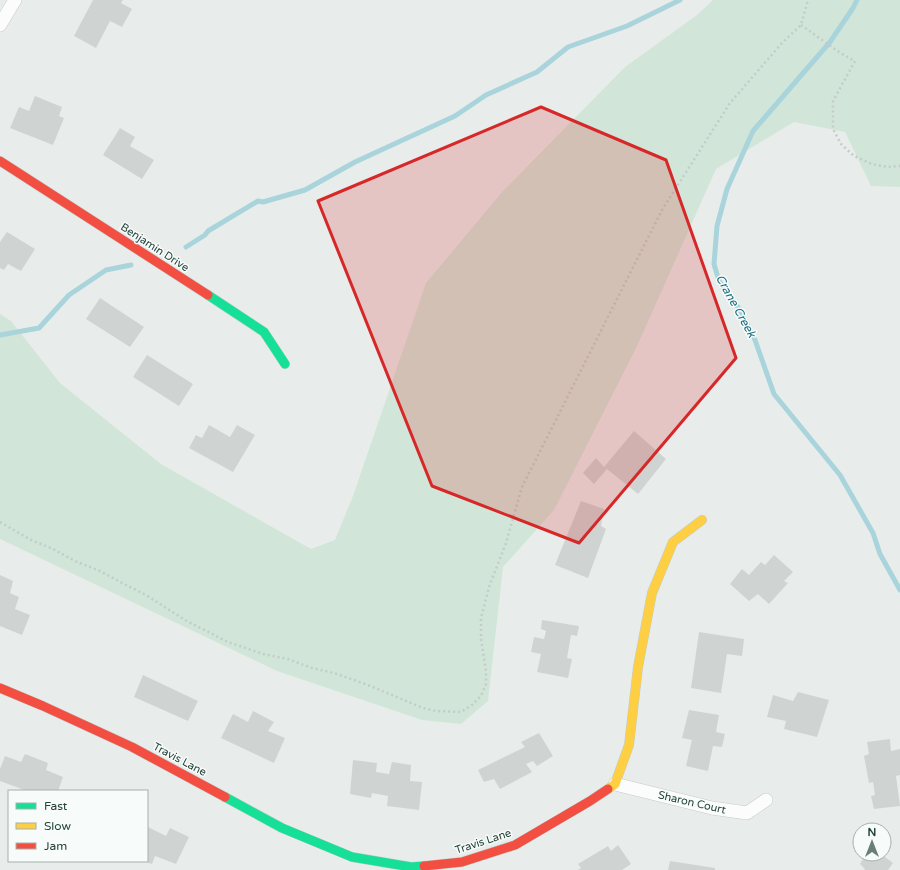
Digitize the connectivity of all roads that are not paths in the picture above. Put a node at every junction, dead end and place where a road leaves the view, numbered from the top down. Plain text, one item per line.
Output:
1 (15, 0) edge
2 (0, 25) edge
3 (0, 162) edge
4 (285, 364) dead end
5 (702, 520) dead end
6 (0, 688) edge
7 (615, 784) junction
8 (766, 800) dead end

1 - 2 street
3 - 4 street, Benjamin Drive
5 - 7 street
6 - 7 street, Travis Lane
7 - 8 street, Sharon Court

